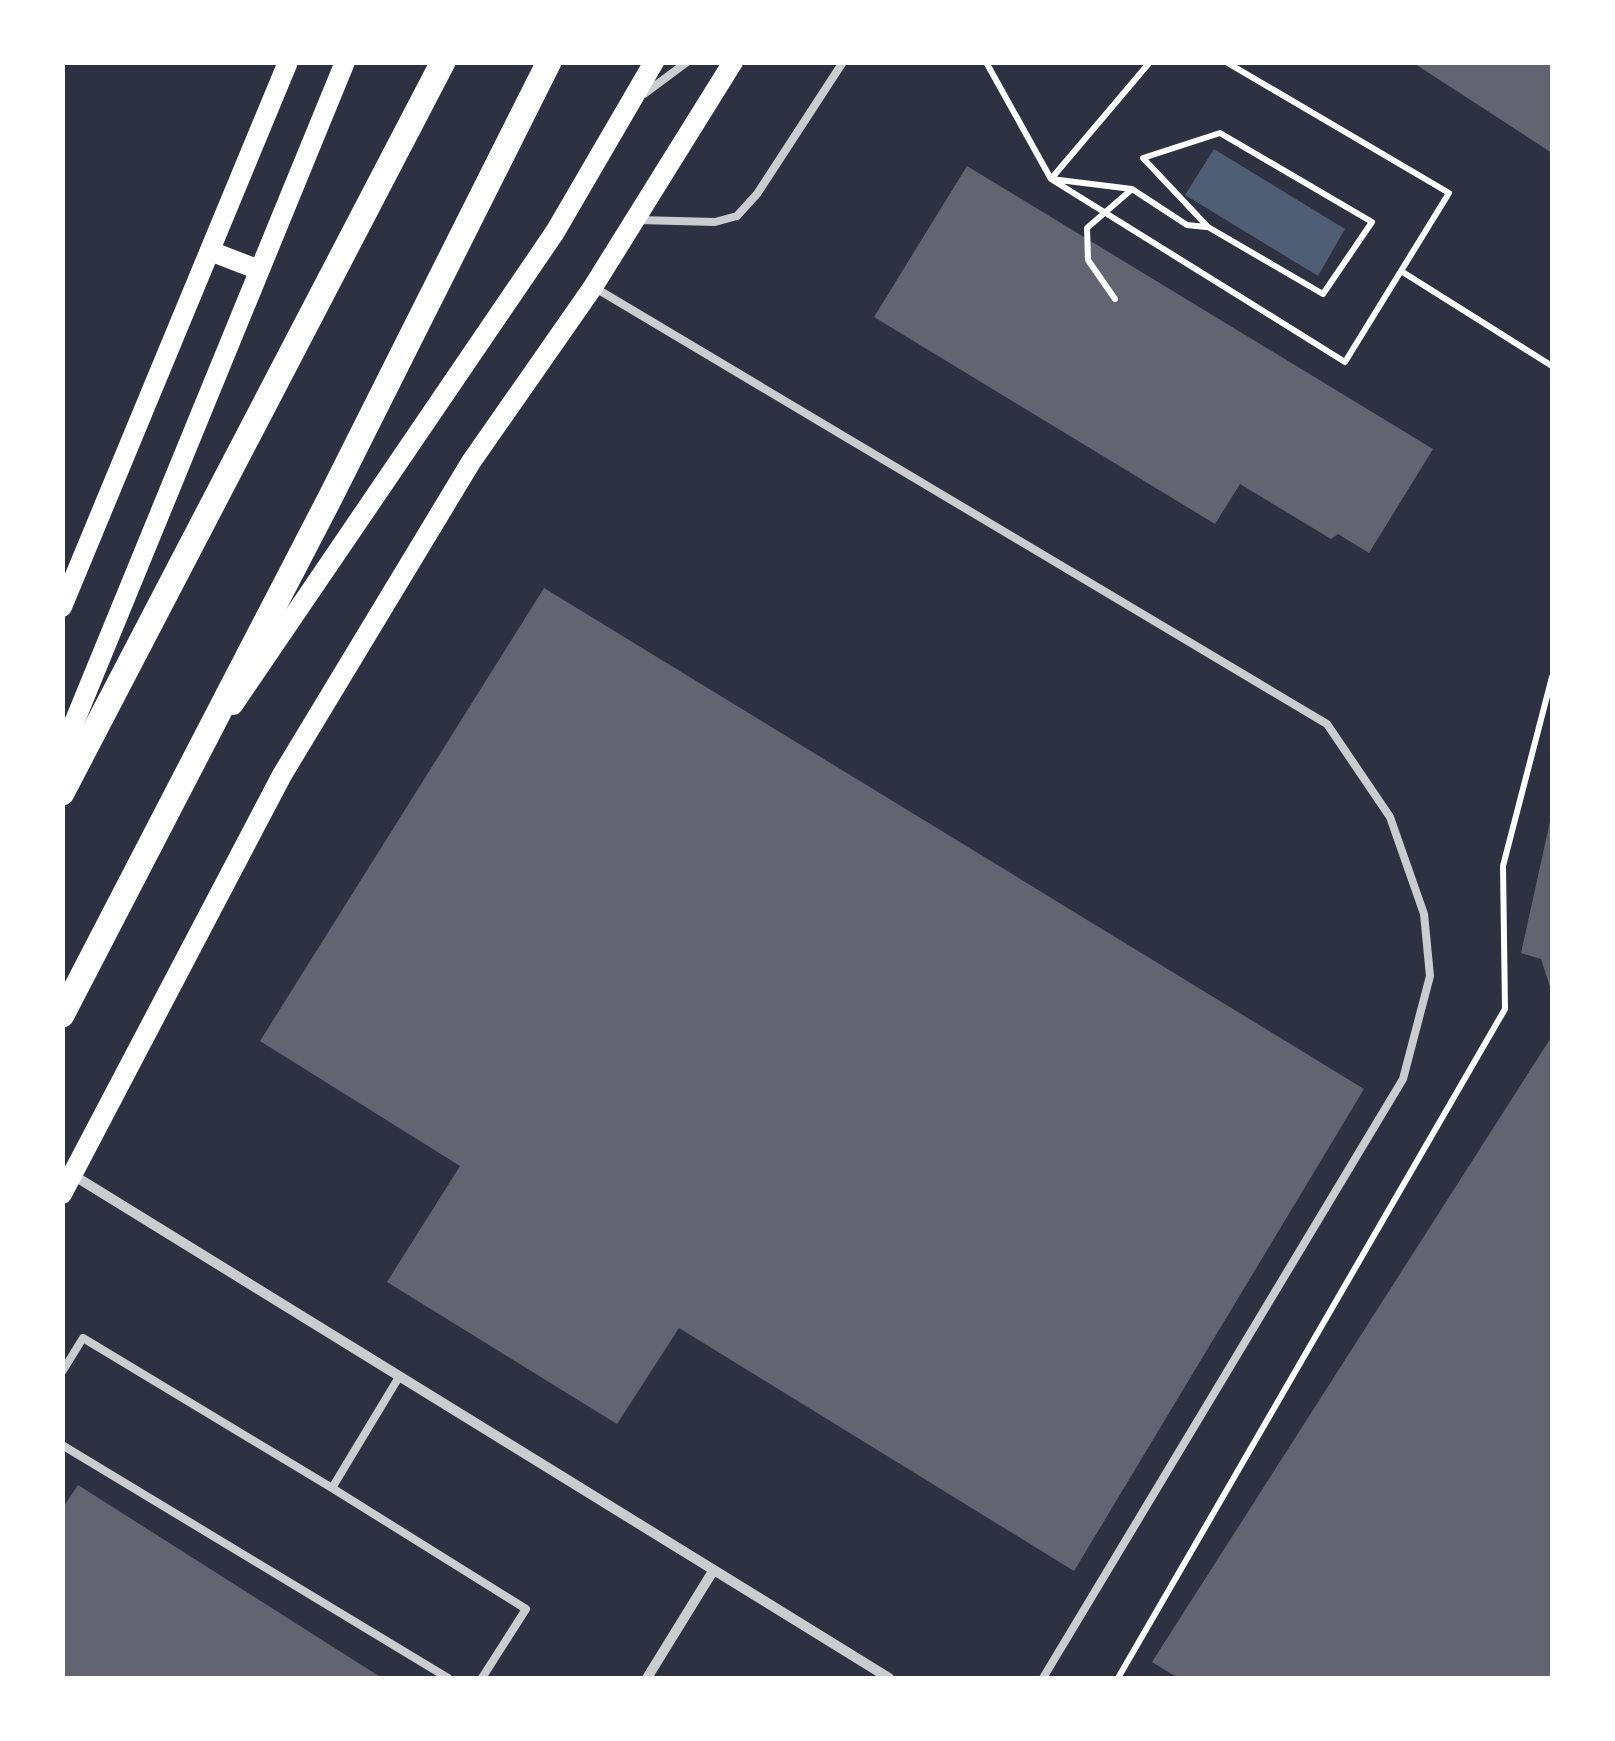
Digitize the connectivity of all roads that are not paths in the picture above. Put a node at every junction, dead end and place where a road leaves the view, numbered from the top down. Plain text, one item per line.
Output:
1 (288, 62) edge
2 (345, 62) edge
3 (444, 62) edge
4 (549, 62) edge
5 (654, 62) edge
6 (687, 62) edge
7 (733, 62) edge
8 (843, 62) edge
9 (632, 102) junction
10 (634, 220) junction
11 (210, 251) junction
12 (258, 270) junction
13 (593, 287) junction
14 (62, 607) edge
15 (62, 752) edge
16 (187, 773) junction
17 (62, 793) edge
18 (63, 1014) edge
19 (68, 1184) edge
20 (62, 1372) edge
21 (398, 1377) junction
22 (62, 1445) edge
23 (332, 1488) junction
24 (713, 1571) junction
25 (448, 1678) edge
26 (482, 1678) edge
27 (647, 1678) edge
28 (889, 1678) edge
29 (1042, 1678) edge

1 - 11 main road
2 - 12 main road
3 - 17 main road
4 - 16 main road
5 - 9 main road
6 - 9 lane
7 - 10 main road
8 - 10 lane
9 - 16 main road
10 - 13 main road
11 - 12 main road
11 - 14 main road
12 - 15 main road
13 - 19 main road
13 - 29 lane
16 - 18 main road
19 - 21 street
20 - 23 lane
21 - 23 lane
21 - 24 street
22 - 25 lane
23 - 26 lane
24 - 27 street
24 - 28 street

